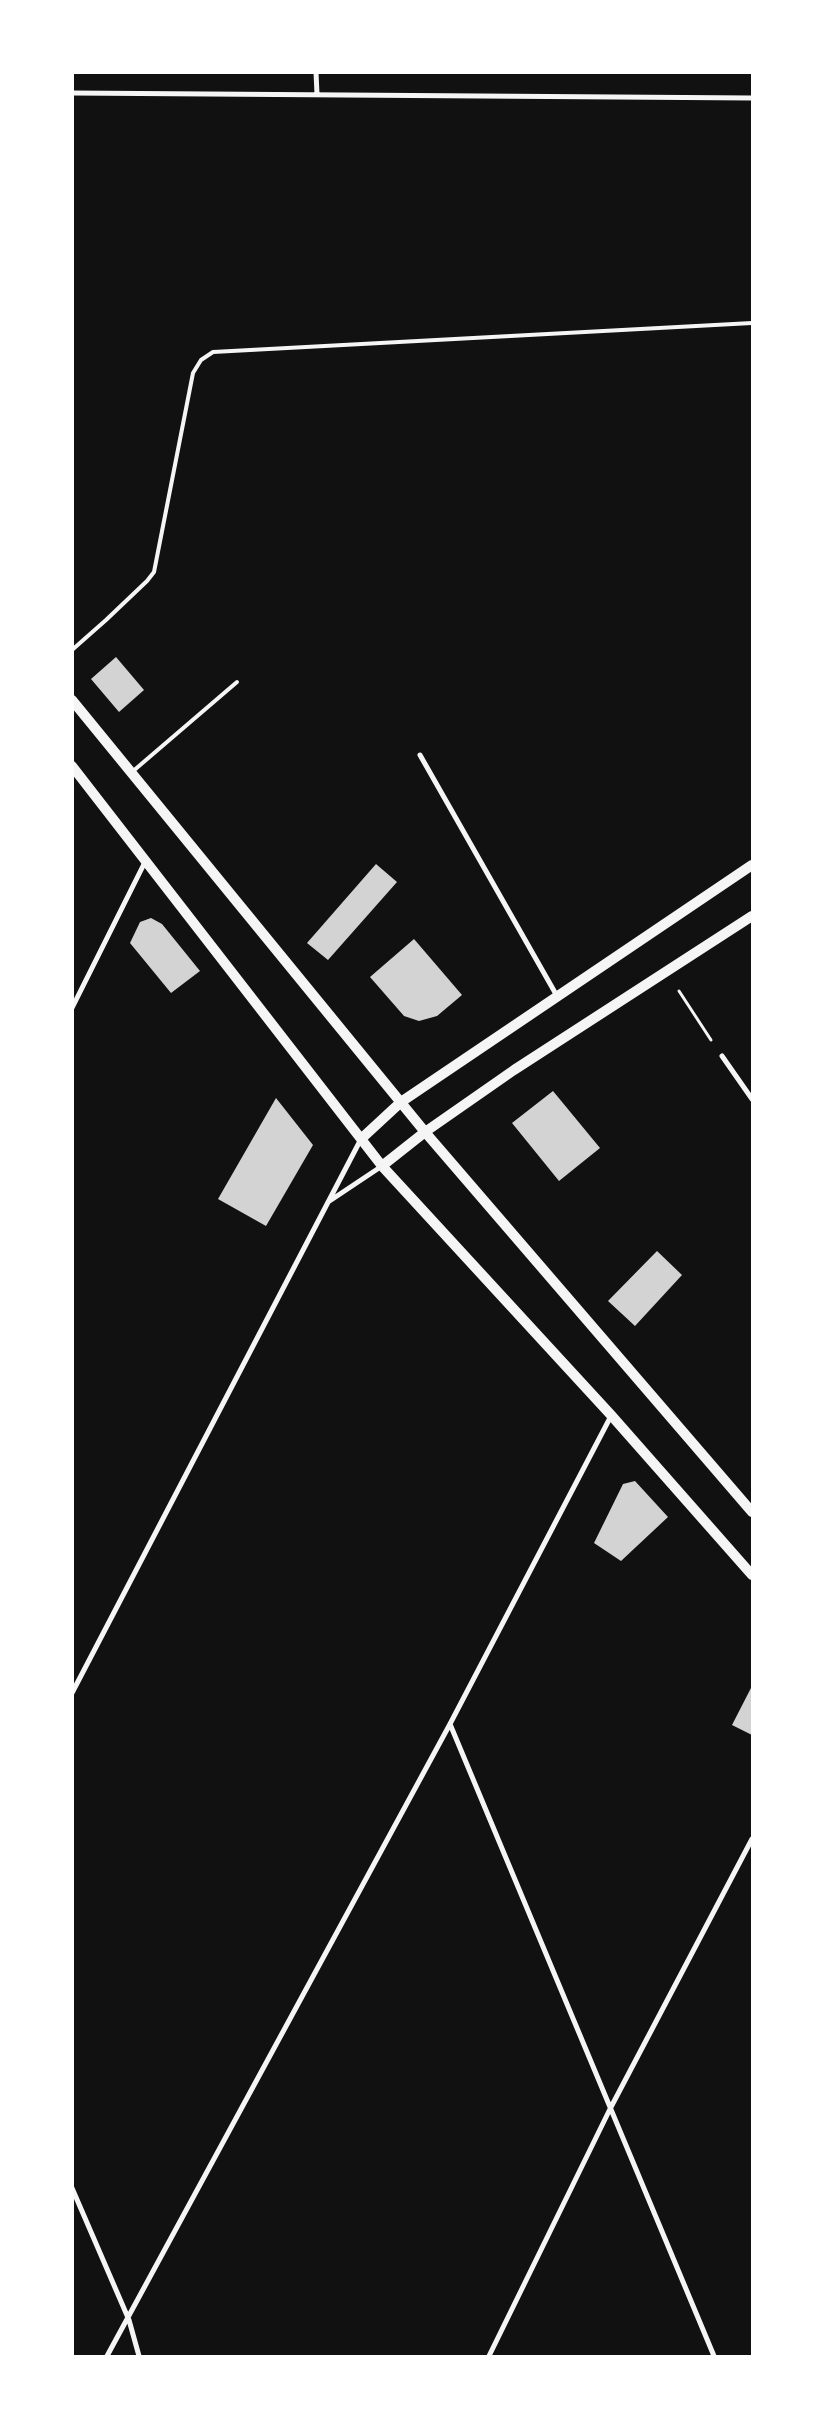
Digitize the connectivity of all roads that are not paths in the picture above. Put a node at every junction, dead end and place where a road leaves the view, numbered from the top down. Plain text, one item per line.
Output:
1 (316, 72) edge
2 (72, 93) edge
3 (317, 94) junction
4 (752, 98) edge
5 (752, 323) edge
6 (72, 650) edge
7 (237, 682) dead end
8 (72, 700) edge
9 (420, 755) dead end
10 (72, 766) edge
11 (132, 772) junction
12 (146, 860) junction
13 (752, 865) edge
14 (752, 916) edge
15 (557, 996) junction
16 (72, 1008) edge
17 (722, 1056) road end
18 (752, 1099) edge
19 (401, 1102) junction
20 (424, 1132) junction
21 (361, 1139) junction
22 (382, 1166) junction
23 (327, 1202) junction
24 (611, 1415) junction
25 (752, 1512) edge
26 (752, 1575) edge
27 (72, 1692) edge
28 (450, 1724) junction
29 (752, 1839) edge
30 (610, 2109) junction
31 (72, 2188) edge
32 (129, 2320) junction
33 (107, 2356) edge
34 (139, 2356) edge
35 (489, 2356) edge
36 (714, 2356) edge

1 - 3 street
2 - 3 street
3 - 4 street
5 - 6 lane
7 - 11 lane
8 - 11 main road
9 - 15 street
10 - 12 main road
11 - 19 main road
12 - 16 street
12 - 21 main road
13 - 15 main road
14 - 20 main road
15 - 19 main road
17 - 18 street
19 - 20 main road
19 - 21 main road
20 - 22 main road
20 - 25 main road
21 - 22 main road
21 - 23 street
22 - 23 street
22 - 24 main road
23 - 27 street
24 - 26 main road
24 - 28 street
28 - 30 street
28 - 32 street
29 - 30 street
30 - 35 street
30 - 36 street
31 - 32 street
32 - 33 street
32 - 34 street

